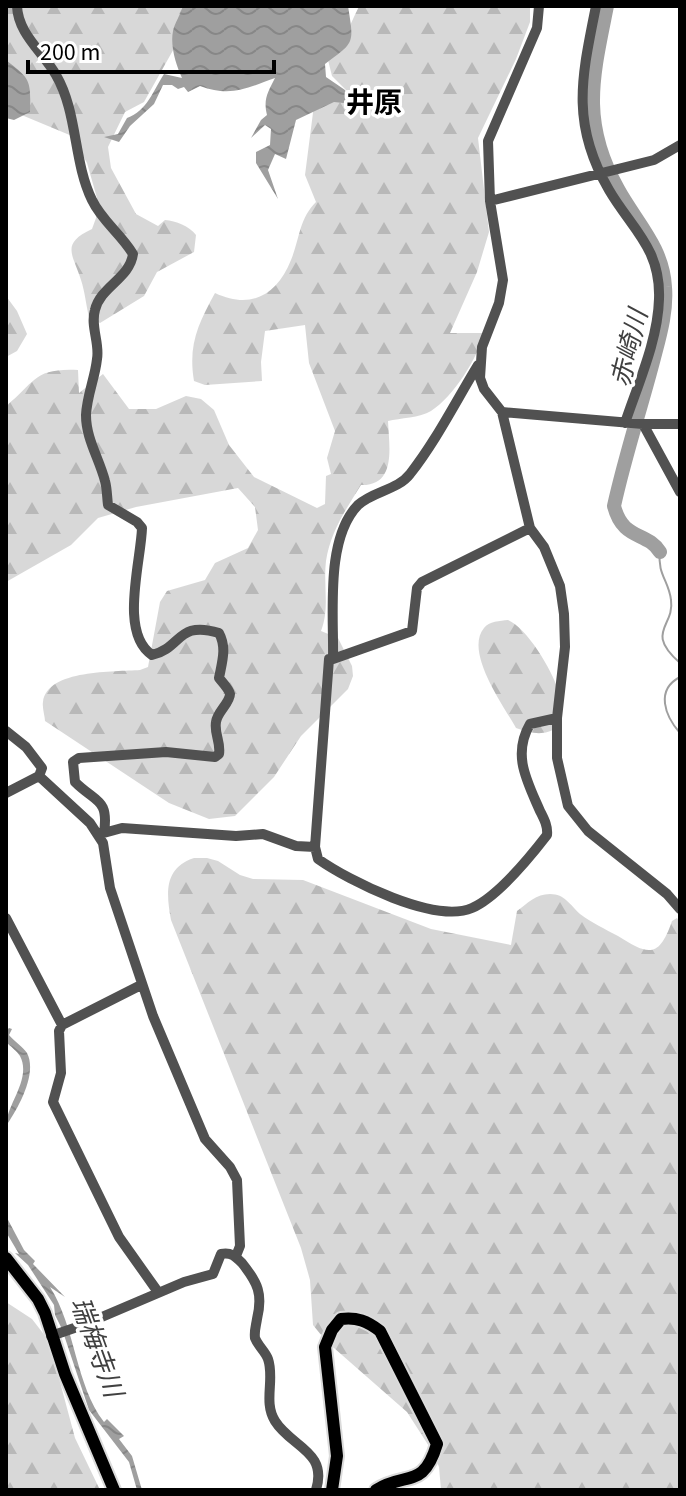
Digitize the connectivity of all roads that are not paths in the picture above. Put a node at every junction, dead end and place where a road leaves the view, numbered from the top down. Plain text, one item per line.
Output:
1 (17, 6) edge
2 (539, 6) edge
3 (596, 6) edge
4 (680, 145) edge
5 (602, 172) junction
6 (490, 201) junction
7 (479, 364) junction
8 (502, 412) junction
9 (625, 423) junction
10 (643, 424) junction
11 (680, 424) edge
12 (680, 492) edge
13 (530, 528) junction
14 (333, 659) junction
15 (557, 718) junction
16 (6, 731) edge
17 (39, 776) junction
18 (6, 793) edge
19 (101, 834) junction
20 (315, 847) junction
21 (680, 909) edge
22 (6, 918) edge
23 (141, 985) junction
24 (62, 1025) junction
25 (236, 1256) junction
26 (6, 1258) edge
27 (158, 1292) junction
28 (51, 1336) junction
29 (114, 1490) edge
30 (316, 1490) edge
31 (332, 1490) edge
32 (376, 1490) edge

1 - 19 street
2 - 6 street
3 - 5 street
4 - 5 street
5 - 6 street
5 - 9 street
6 - 7 street
7 - 8 street
7 - 14 street
8 - 9 street
8 - 13 street
9 - 10 street
10 - 11 street
10 - 12 street
13 - 14 street
13 - 15 street
14 - 20 street
15 - 20 street
15 - 21 street
16 - 17 street
17 - 18 street
17 - 19 street
19 - 20 street
19 - 23 street
22 - 24 street
23 - 24 street
23 - 25 street
24 - 27 street
25 - 27 street
25 - 30 street
26 - 28 main road
27 - 28 street
28 - 29 main road
31 - 32 main road

